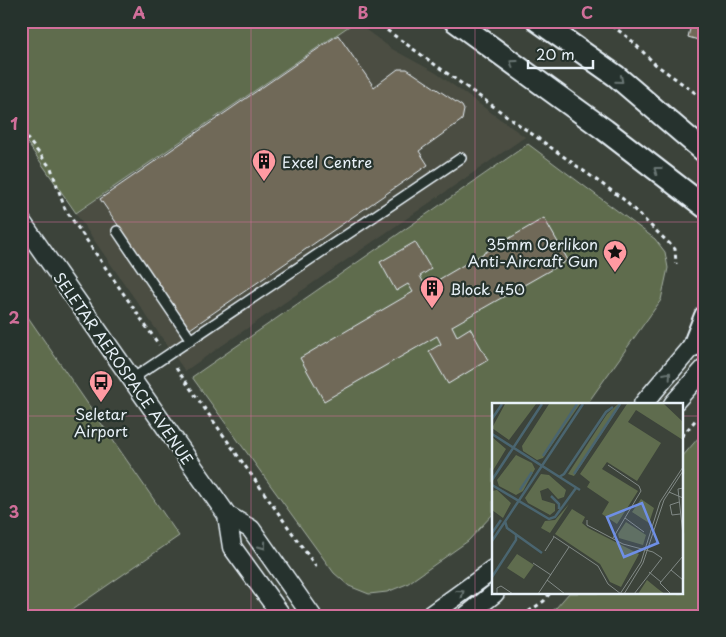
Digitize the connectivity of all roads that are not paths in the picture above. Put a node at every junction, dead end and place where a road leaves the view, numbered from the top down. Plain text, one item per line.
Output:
1 (455, 21) edge
2 (538, 21) edge
3 (705, 152) edge
4 (461, 158) dead end
5 (700, 203) edge
6 (705, 219) edge
7 (21, 221) edge
8 (117, 231) dead end
9 (705, 317) edge
10 (699, 338) edge
11 (191, 340) junction
12 (705, 368) edge
13 (132, 379) junction
14 (644, 403) edge
15 (674, 403) edge
16 (227, 515) junction
17 (492, 571) edge
18 (494, 594) edge
19 (282, 616) edge
20 (312, 616) edge
21 (429, 616) edge
22 (466, 616) edge

5 -> 1 street
2 -> 3 street
4 - 11 lane
5 - 6 street
7 - 13 street, SELETAR AEROSPACE AVENUE
8 - 11 lane
9 - 10 street
14 -> 10 street
11 - 13 lane
12 - 15 street
13 - 16 street, SELETAR AEROSPACE AVENUE
16 - 19 street, SELETAR AEROSPACE AVENUE
16 -> 20 street, SELETAR AEROSPACE AVENUE
21 -> 17 street
18 - 22 street

